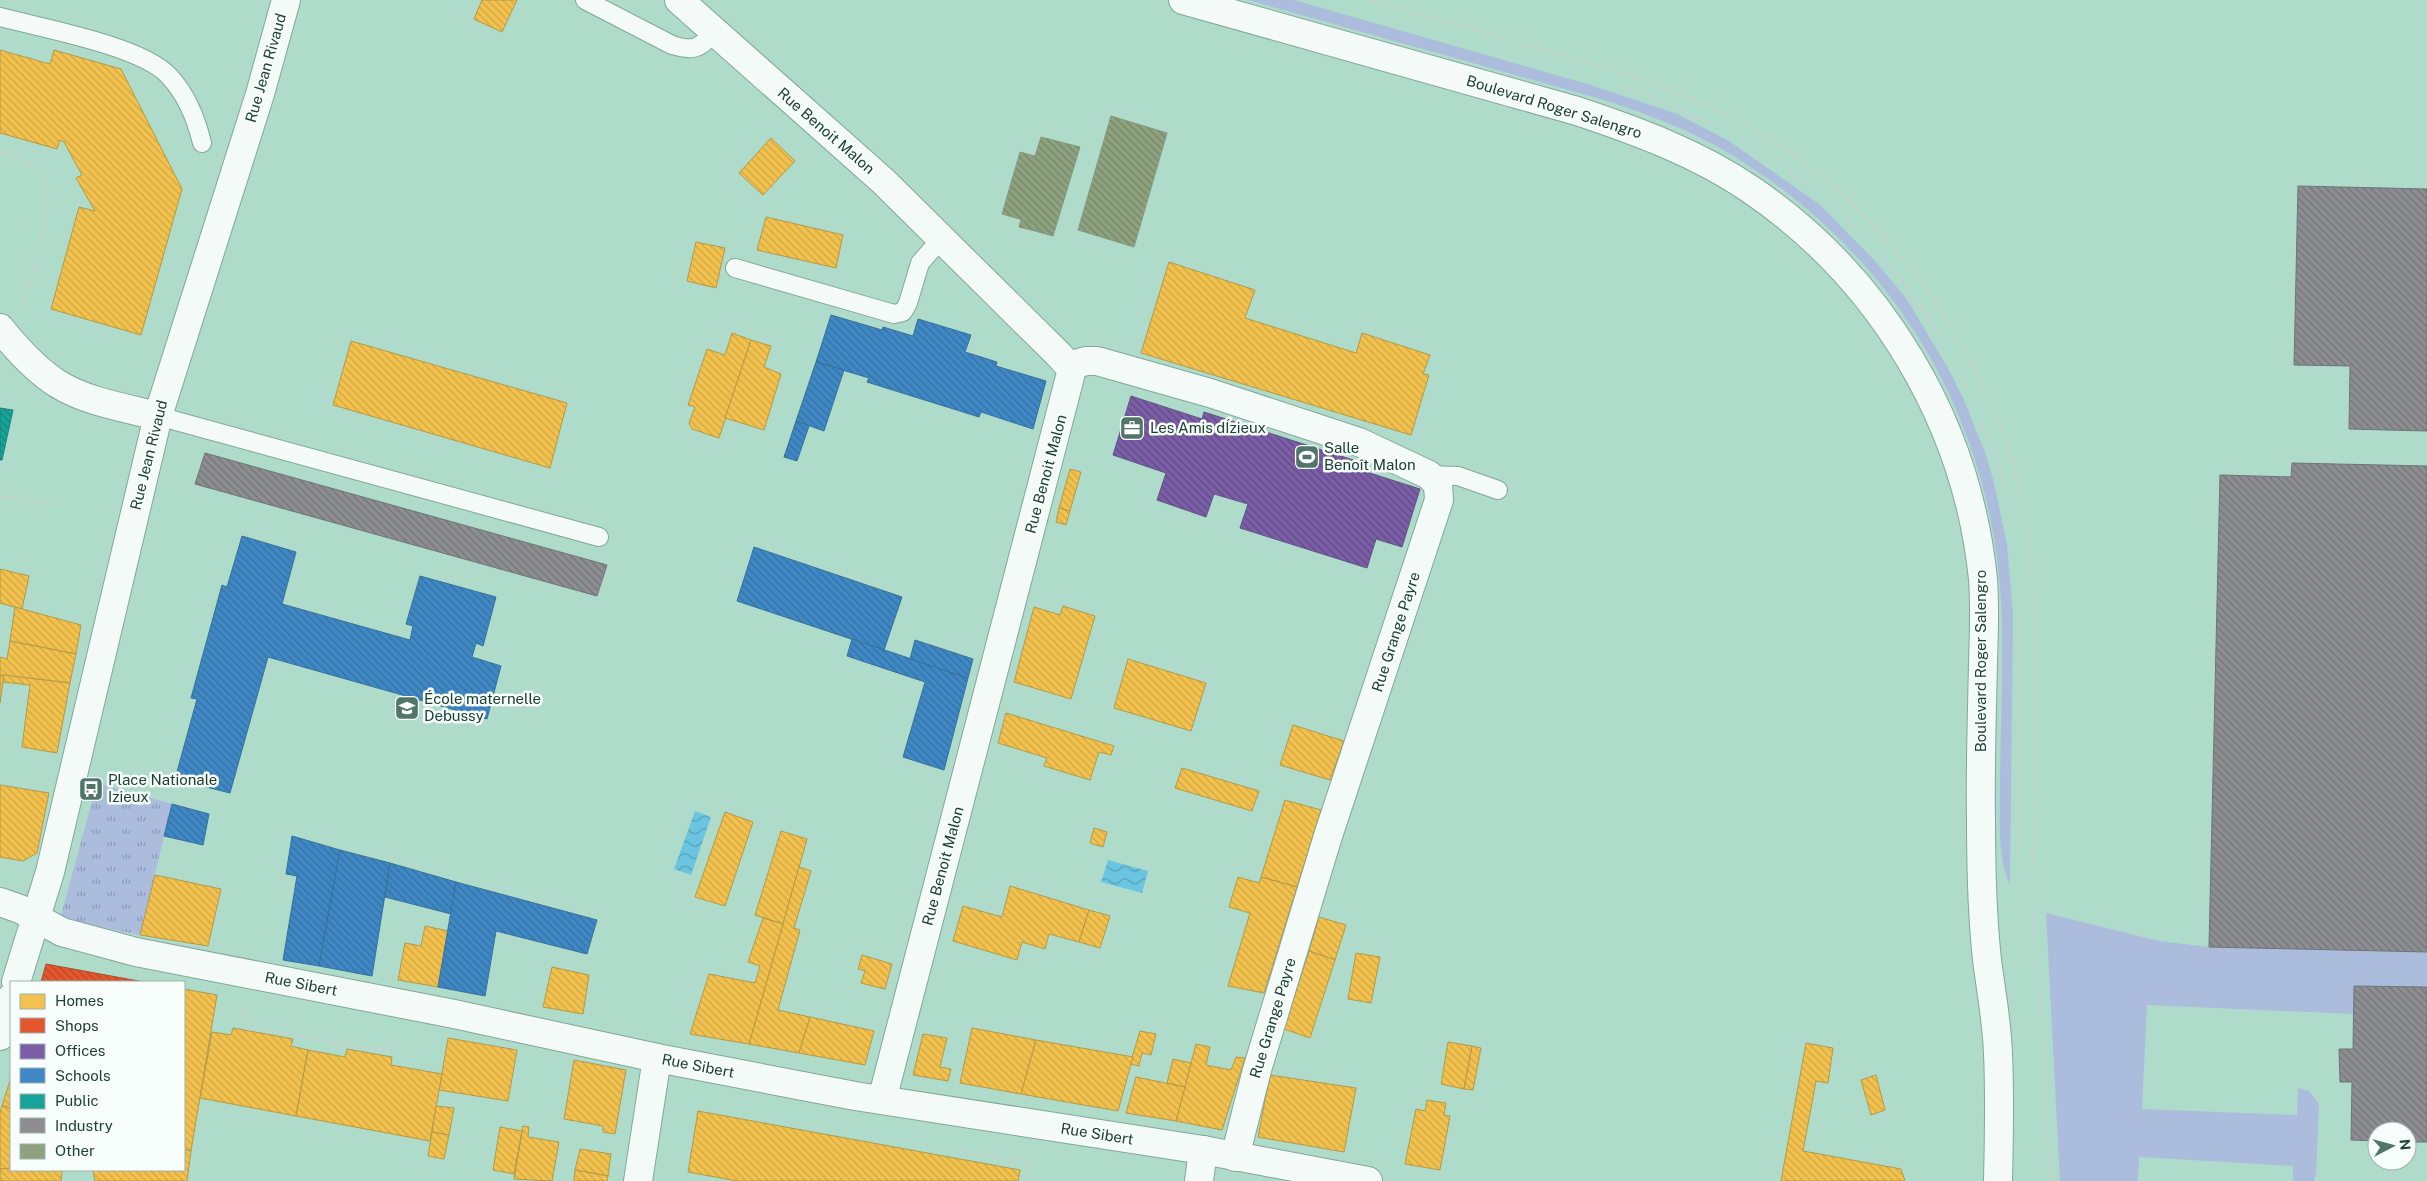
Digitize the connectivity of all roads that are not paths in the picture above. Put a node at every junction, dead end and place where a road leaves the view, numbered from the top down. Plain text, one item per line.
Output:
1 (286, 0) edge
2 (585, 0) edge
3 (679, 0) edge
4 (1183, 0) edge
5 (0, 17) edge
6 (715, 32) junction
7 (202, 144) dead end
8 (941, 238) junction
9 (735, 268) dead end
10 (0, 328) edge
11 (1069, 366) junction
12 (158, 416) junction
13 (1429, 474) junction
14 (1498, 490) dead end
15 (599, 537) dead end
16 (0, 902) edge
17 (36, 917) junction
18 (16, 981) edge
19 (10, 1001) edge
20 (0, 1036) edge
21 (658, 1058) junction
22 (882, 1100) junction
23 (1203, 1150) junction
24 (1235, 1156) junction
25 (638, 1181) edge
26 (1199, 1181) edge
27 (1368, 1181) edge
28 (1998, 1181) edge

1 - 12 street, Rue Jean Rivaud
2 - 6 lane
3 - 6 street, Rue Benoit Malon
4 - 28 street, Boulevard Roger Salengro
5 - 7 lane
6 - 8 street, Rue Benoit Malon
8 - 9 lane
8 - 11 street, Rue Benoit Malon
10 - 12 street
11 - 13 street
11 - 22 street, Rue Benoit Malon
12 - 15 lane
12 - 17 street, Rue Jean Rivaud
13 - 14 lane
13 - 24 street, Rue Grange Payre
16 - 17 street, Rue Sibert
17 - 18 street, Rue Jean Rivaud
17 - 21 street, Rue Sibert
19 - 20 street
21 - 22 street, Rue Sibert
21 - 25 street
22 - 23 street, Rue Sibert
23 - 24 street, Rue Sibert
23 - 26 street
24 - 27 street, Rue Sibert

